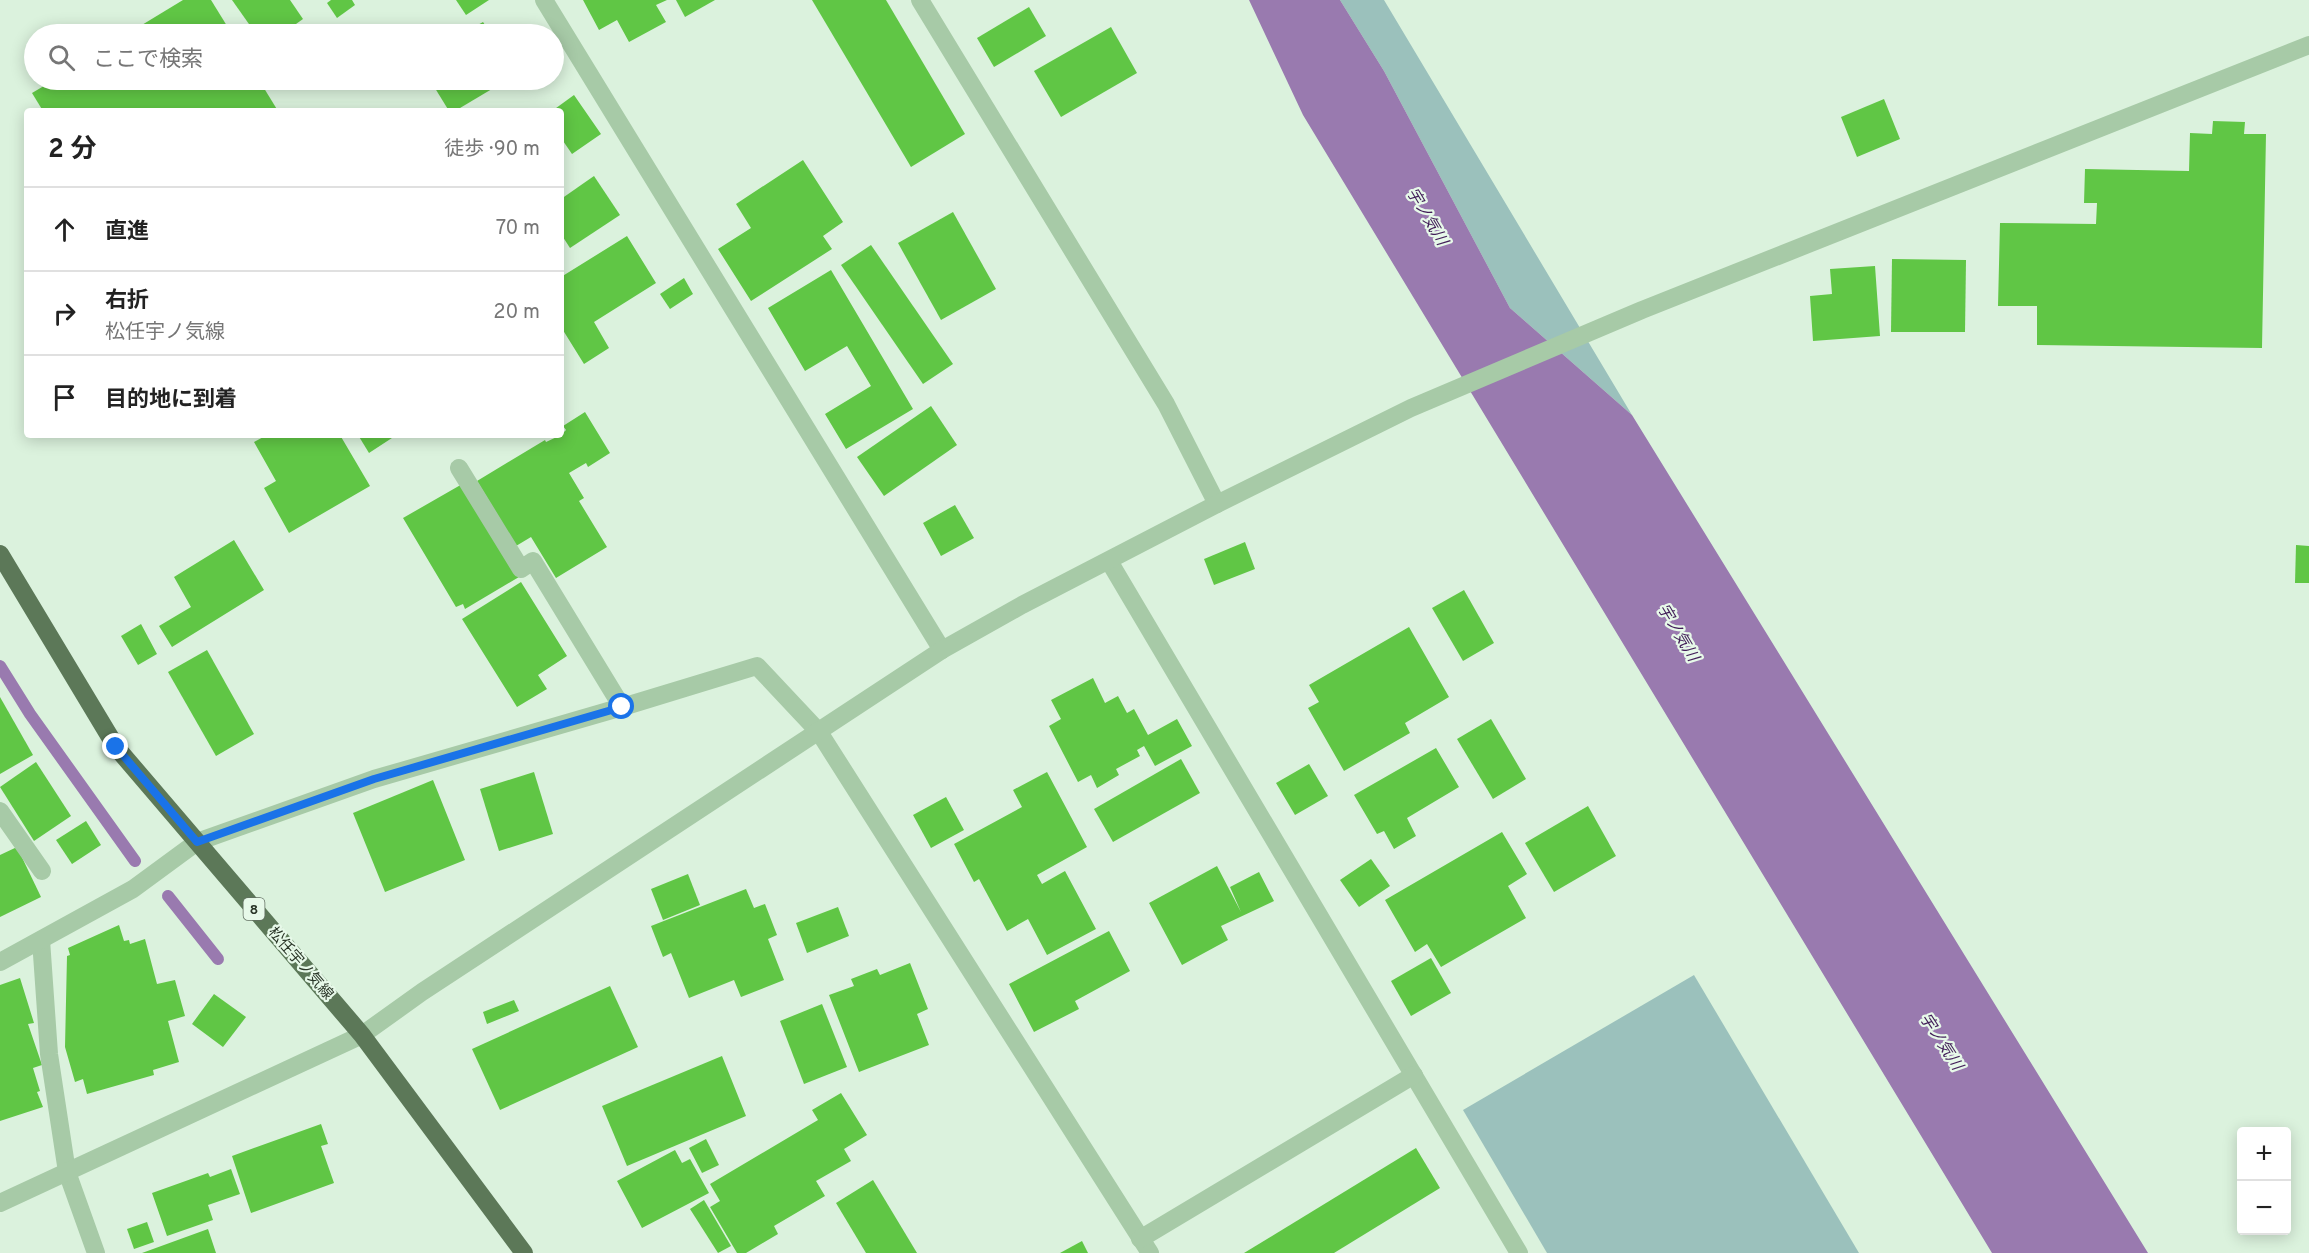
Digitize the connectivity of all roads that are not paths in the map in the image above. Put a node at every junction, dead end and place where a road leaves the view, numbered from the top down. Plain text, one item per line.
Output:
1 (544, 0) edge
2 (920, 0) edge
3 (559, 24) edge
4 (564, 33) edge
5 (2309, 45) edge
6 (459, 468) dead end
7 (1217, 504) junction
8 (0, 554) edge
9 (1109, 561) junction
10 (942, 651) junction
11 (622, 707) junction
12 (819, 732) junction
13 (0, 811) edge
14 (197, 842) junction
15 (42, 871) dead end
16 (41, 940) junction
17 (0, 962) edge
18 (362, 1035) junction
19 (1414, 1076) junction
20 (67, 1172) junction
21 (0, 1203) edge
22 (1145, 1246) edge
23 (96, 1253) edge
24 (524, 1253) edge
25 (1519, 1253) edge

1 - 3 street
2 - 7 street
4 - 10 street
5 - 7 street
6 - 11 street
7 - 9 street
8 - 14 main road, 松任宇ノ気線 / 8
9 - 10 street
9 - 19 street
10 - 12 street
11 - 12 street
11 - 14 street
12 - 18 street
12 - 22 street
13 - 15 street
14 - 16 street
14 - 18 main road, 松任宇ノ気線 / 8
16 - 17 street
16 - 20 street
18 - 20 street
18 - 24 main road, 松任宇ノ気線 / 8
19 - 22 street
19 - 25 street
20 - 21 street
20 - 23 street

